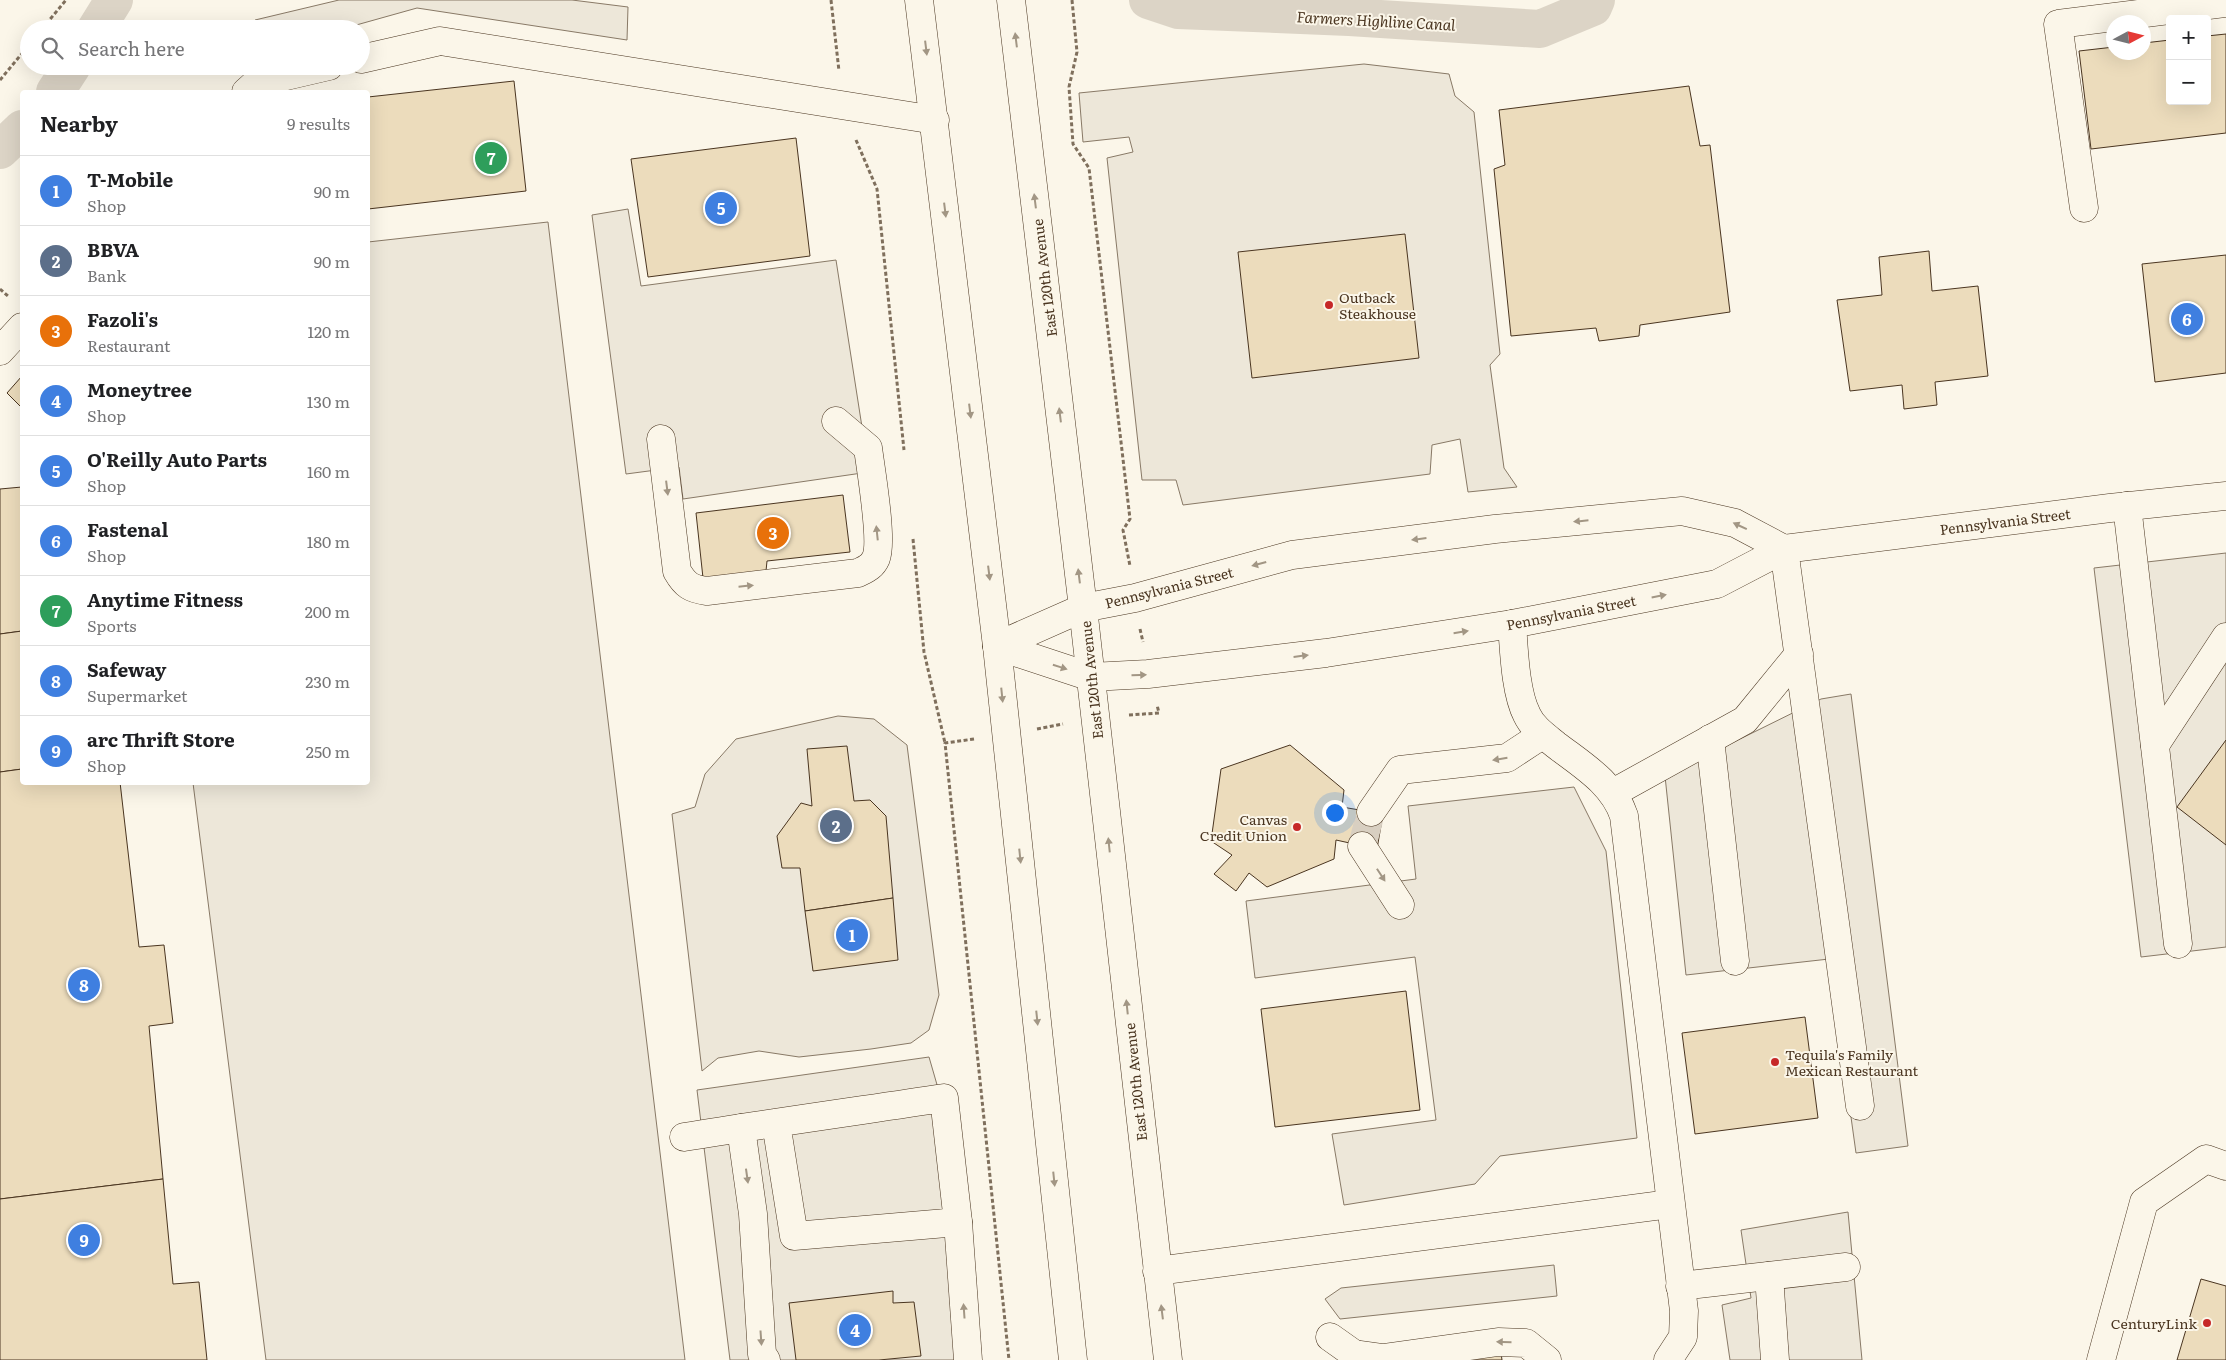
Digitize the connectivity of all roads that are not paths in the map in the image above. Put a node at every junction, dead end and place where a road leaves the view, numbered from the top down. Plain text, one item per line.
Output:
1 (919, 0) edge
2 (1011, 0) edge
3 (2226, 2) edge
4 (370, 57) edge
5 (290, 75) edge
6 (248, 90) edge
7 (935, 120) junction
8 (2084, 208) dead end
9 (20, 329) edge
10 (0, 351) edge
11 (836, 421) dead end
12 (661, 439) dead end
13 (2226, 496) edge
14 (2127, 506) junction
15 (1784, 548) junction
16 (1083, 608) junction
17 (1512, 624) junction
18 (2226, 637) edge
19 (998, 646) junction
20 (1798, 654) junction
21 (1091, 677) junction
22 (1542, 735) junction
23 (1710, 739) junction
24 (2155, 745) junction
25 (1613, 793) junction
26 (1371, 812) tunnel mouth
27 (1362, 846) dead end
28 (1400, 905) dead end
29 (2178, 944) dead end
30 (1735, 962) dead end
31 (1860, 1106) dead end
32 (776, 1123) junction
33 (741, 1128) junction
34 (684, 1137) dead end
35 (2226, 1166) edge
36 (1670, 1204) junction
37 (958, 1222) junction
38 (1846, 1267) dead end
39 (1157, 1271) junction
40 (1769, 1276) junction
41 (1680, 1286) junction
42 (1330, 1337) dead end
43 (766, 1360) edge
44 (968, 1360) edge
45 (1073, 1360) edge
46 (1168, 1360) edge
47 (1547, 1360) edge
48 (1668, 1360) edge
49 (1775, 1360) edge
50 (2101, 1360) edge

1 -> 7 street
16 -> 2 street, East 120th Avenue
3 - 8 street
4 - 7 street
5 - 6 street
7 -> 19 street
9 - 10 street
12 -> 11 street
13 - 14 street, Pennsylvania Street
14 - 15 street, Pennsylvania Street
14 - 24 street
15 -> 16 street, Pennsylvania Street
17 -> 15 street, Pennsylvania Street
15 - 20 street
16 - 19 street, Pennsylvania Street
16 - 21 street, East 120th Avenue
21 -> 17 street, Pennsylvania Street
17 - 22 street
18 - 24 street
19 -> 21 street, Pennsylvania Street
19 -> 45 street
20 - 23 street
20 - 31 street
39 -> 21 street, East 120th Avenue
22 - 25 street
22 -> 26 street
23 - 25 street
23 - 30 street
24 - 29 street
25 - 36 street
27 -> 28 street
32 - 33 street
32 - 37 street
32 - 37 street
33 - 34 street
33 -> 43 street
35 - 50 street
36 - 39 street
36 - 41 street
44 -> 37 street
38 - 40 street
46 -> 39 street, East 120th Avenue
40 - 41 street
40 - 49 street
41 - 48 street
47 -> 42 street

